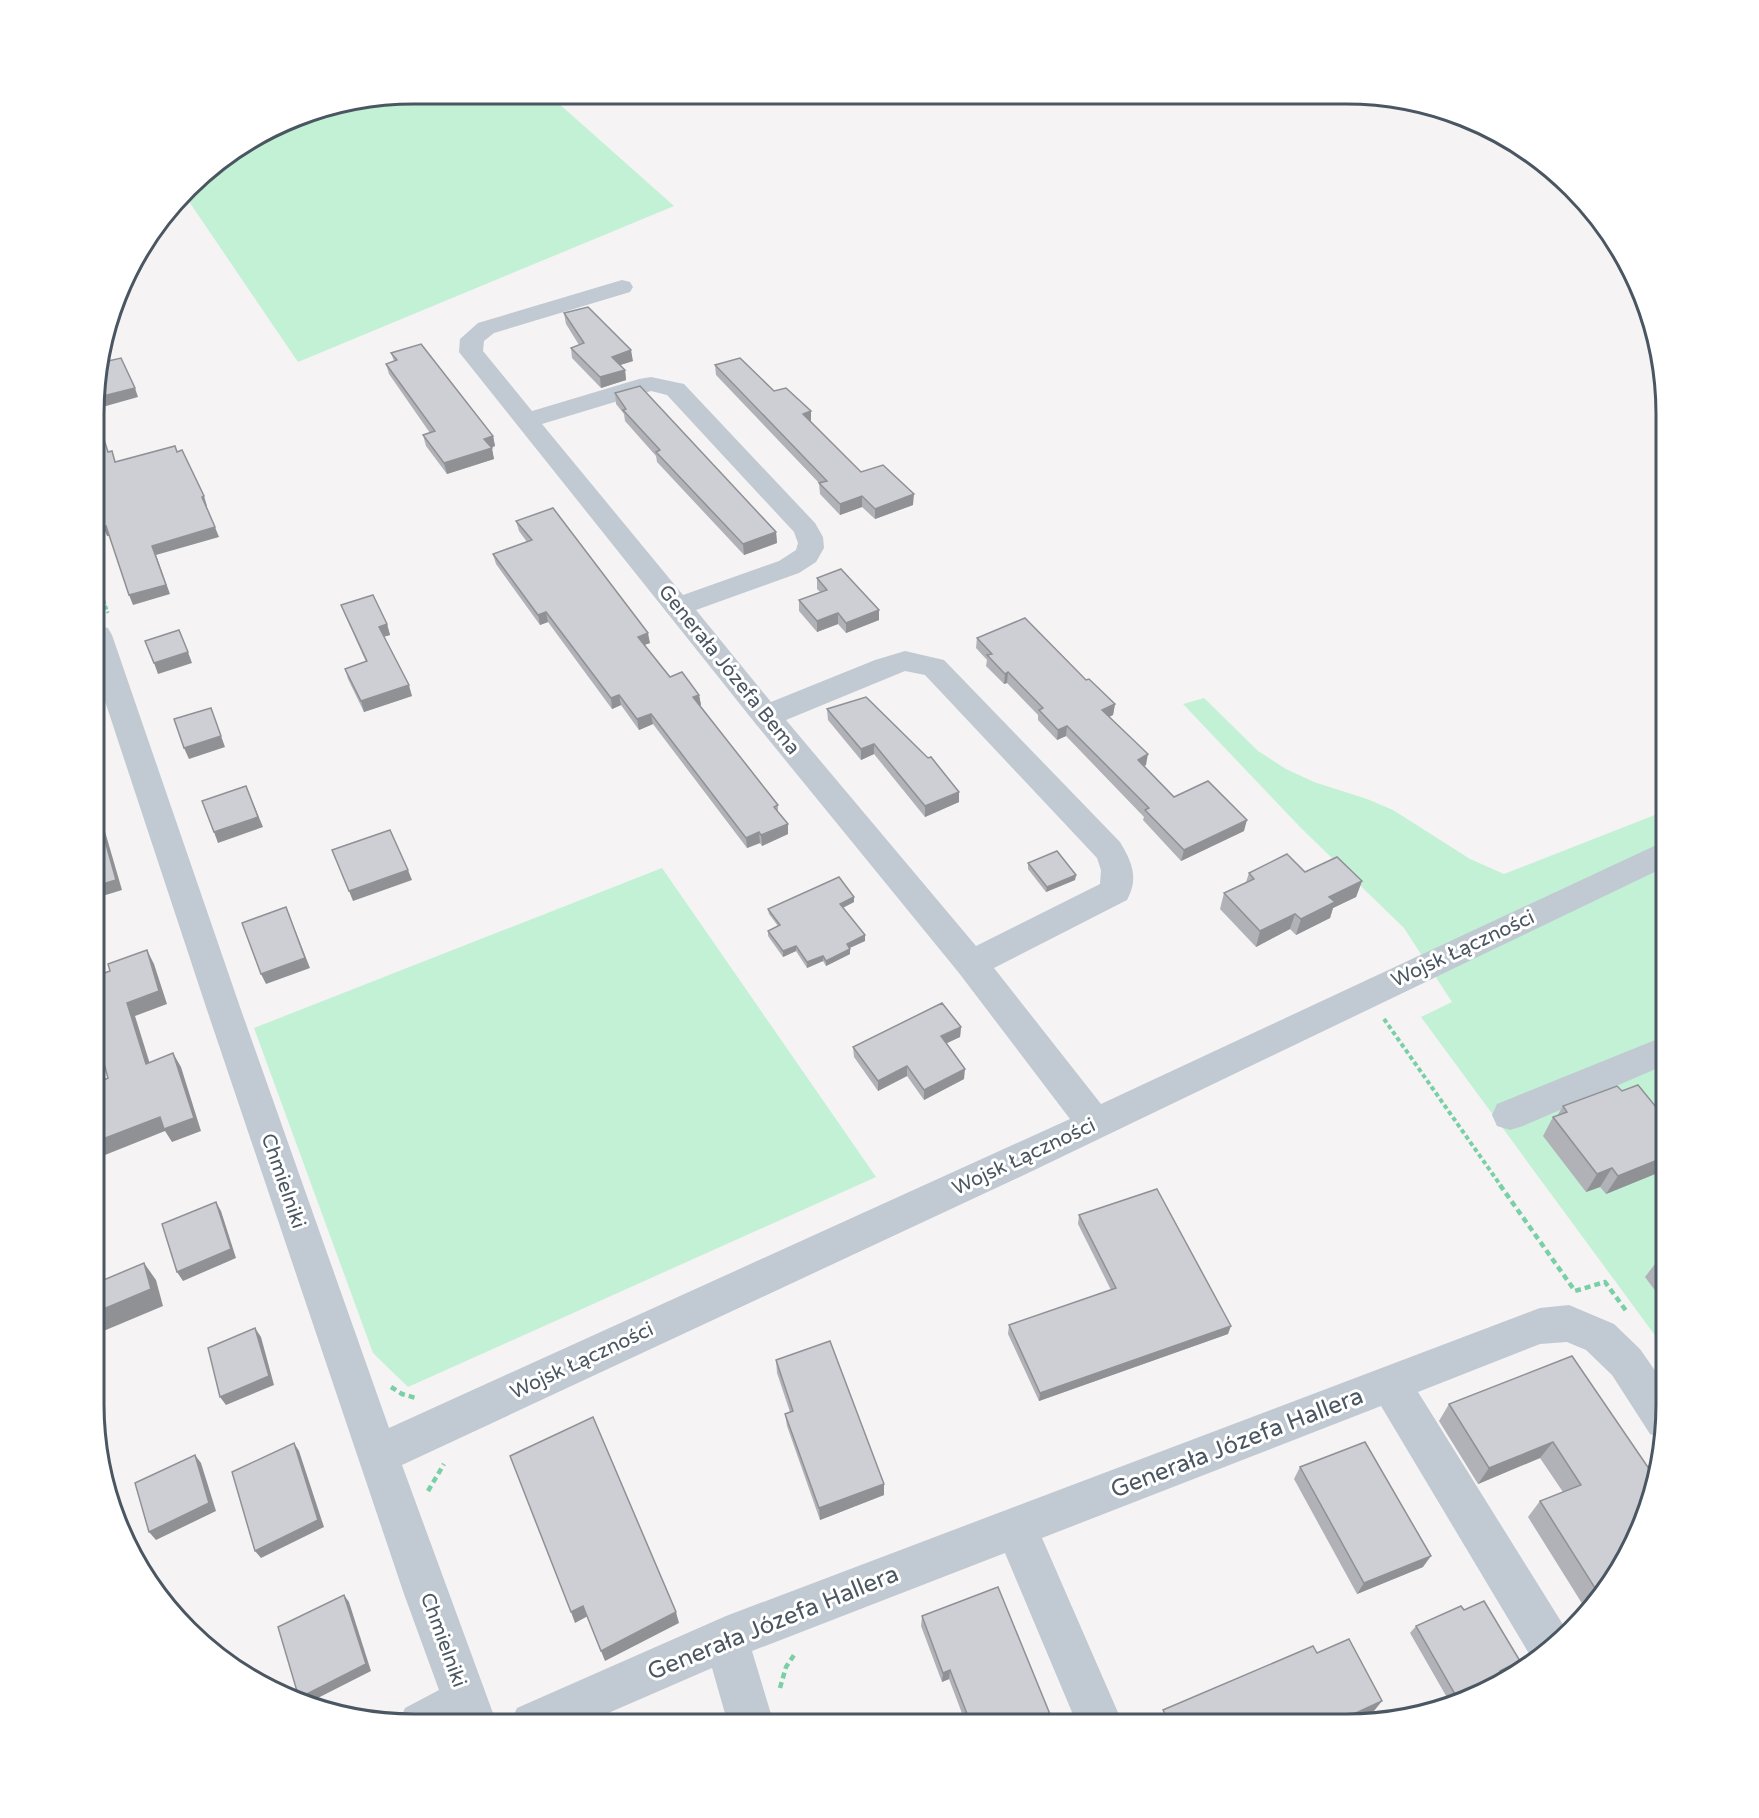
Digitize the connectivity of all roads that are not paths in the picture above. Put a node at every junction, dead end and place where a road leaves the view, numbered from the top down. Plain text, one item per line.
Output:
1 (622, 287) dead end
2 (528, 420) junction
3 (677, 607) junction
4 (104, 653) edge
5 (766, 716) junction
6 (1656, 857) edge
7 (970, 964) junction
8 (1656, 1054) edge
9 (1510, 1115) dead end
10 (1095, 1124) junction
11 (1390, 1383) junction
12 (1656, 1406) edge
13 (379, 1454) junction
14 (1016, 1528) junction
15 (726, 1639) junction
16 (1547, 1640) edge
17 (765, 1712) edge
18 (470, 1713) edge
19 (555, 1714) edge
20 (1096, 1714) edge

1 - 2 street, Generała Józefa Bema
2 - 3 street, Generała Józefa Bema
2 - 3 street
3 - 5 street, Generała Józefa Bema
4 - 13 street, Chmielniki
5 - 7 street, Generała Józefa Bema
5 - 7 street
6 - 10 street, Wojsk Łączności
7 - 10 street, Generała Józefa Bema
8 - 9 street
10 - 13 street, Wojsk Łączności
11 - 12 street, Generała Józefa Hallera
11 - 14 street, Generała Józefa Hallera
11 - 16 street
13 - 18 street, Chmielniki
14 - 15 street, Generała Józefa Hallera
14 - 20 street
15 - 17 street
15 - 19 street, Generała Józefa Hallera

